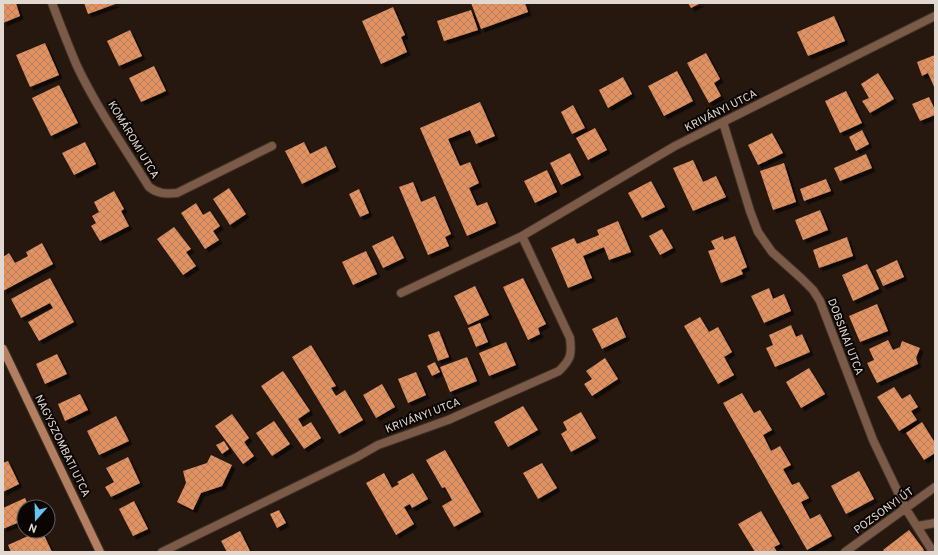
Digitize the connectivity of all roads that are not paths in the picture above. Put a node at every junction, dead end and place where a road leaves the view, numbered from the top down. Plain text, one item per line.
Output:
1 (52, 3) edge
2 (935, 16) edge
3 (723, 122) junction
4 (272, 146) dead end
5 (522, 236) junction
6 (401, 293) dead end
7 (3, 349) edge
8 (935, 487) edge
9 (906, 509) junction
10 (935, 523) edge
11 (918, 526) junction
12 (100, 552) edge
13 (162, 552) edge
14 (845, 552) edge
15 (933, 552) edge

1 - 4 street, KOMÁROMI UTCA
2 - 3 street, KRIVÁNYI UTCA
3 - 5 street, KRIVÁNYI UTCA
3 - 9 street, DOBSINAI UTCA
5 - 6 street, KRIVÁNYI UTCA
5 - 13 street, KRIVÁNYI UTCA
7 - 12 street, NAGYSZOMBATI UTCA
8 - 9 street, POZSONYI ÚT
9 - 11 street, DOBSINAI UTCA
9 - 14 street, POZSONYI ÚT
10 - 11 street
11 - 15 street, DOBSINAI UTCA

